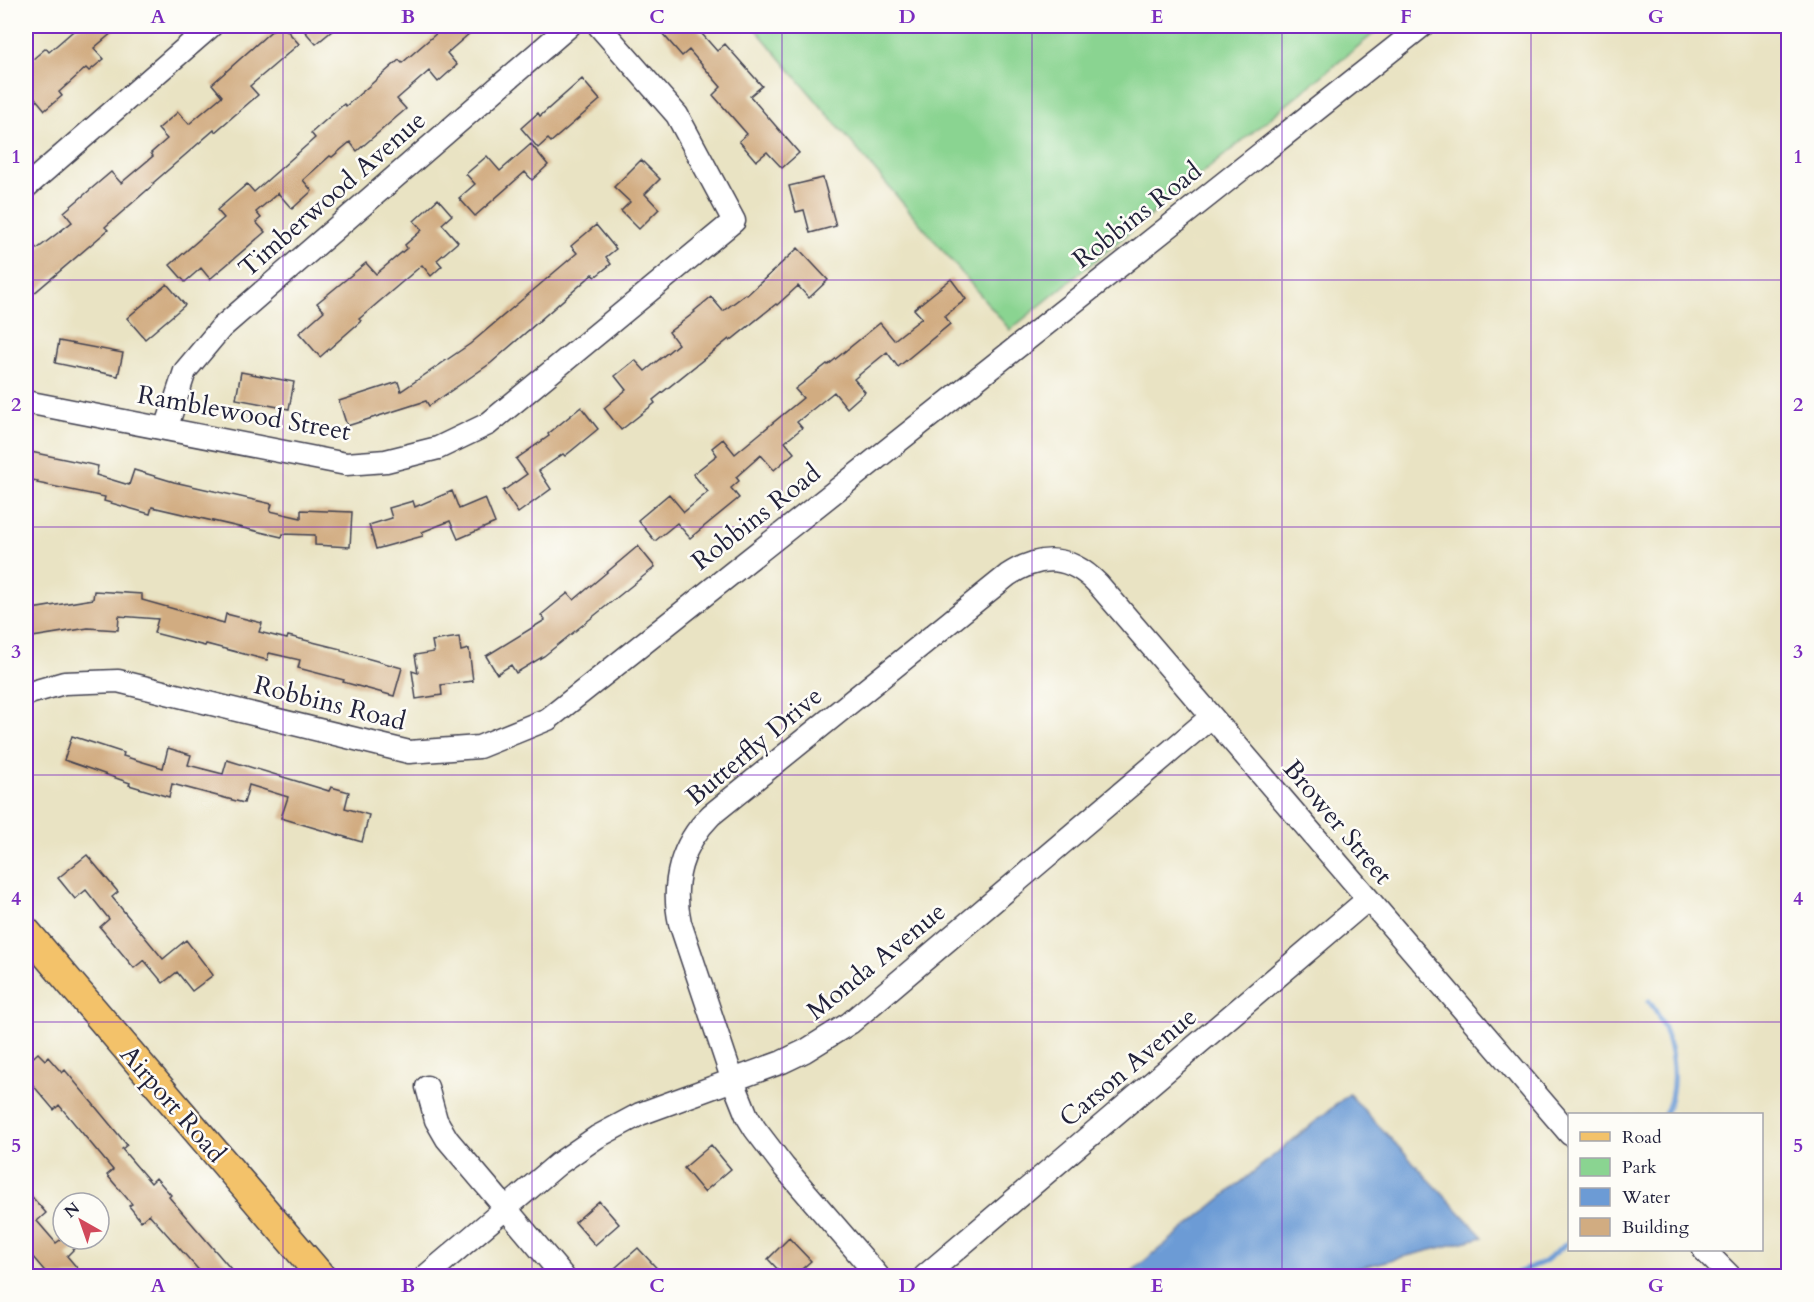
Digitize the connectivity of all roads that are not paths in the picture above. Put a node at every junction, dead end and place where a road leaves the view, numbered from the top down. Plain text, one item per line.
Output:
1 (211, 26) edge
2 (569, 26) edge
3 (599, 26) edge
4 (1422, 26) edge
5 (26, 187) edge
6 (26, 402) edge
7 (166, 429) junction
8 (1055, 560) joint
9 (26, 694) edge
10 (1211, 717) junction
11 (1367, 900) junction
12 (26, 931) edge
13 (733, 1081) junction
14 (427, 1087) dead end
15 (1568, 1133) edge
16 (506, 1209) junction
17 (1705, 1251) edge
18 (321, 1276) edge
19 (426, 1276) edge
20 (563, 1276) edge
21 (878, 1276) edge
22 (925, 1276) edge
23 (1730, 1276) edge

1 - 5 street
2 - 7 street, Timberwood Avenue
3 - 7 street, Ramblewood Street
4 - 9 street, Robbins Road
6 - 7 street, Ramblewood Street
8 - 10 street, Brower Street
8 - 13 street, Butterfly Drive
10 - 11 street, Brower Street
10 - 13 street, Monda Avenue
11 - 15 street, Brower Street
11 - 22 street, Carson Avenue
12 - 18 main road, Airport Road
13 - 16 street, Monda Avenue
13 - 21 street, Butterfly Drive
14 - 16 street
16 - 19 street, Monda Avenue
16 - 20 street
17 - 23 street

